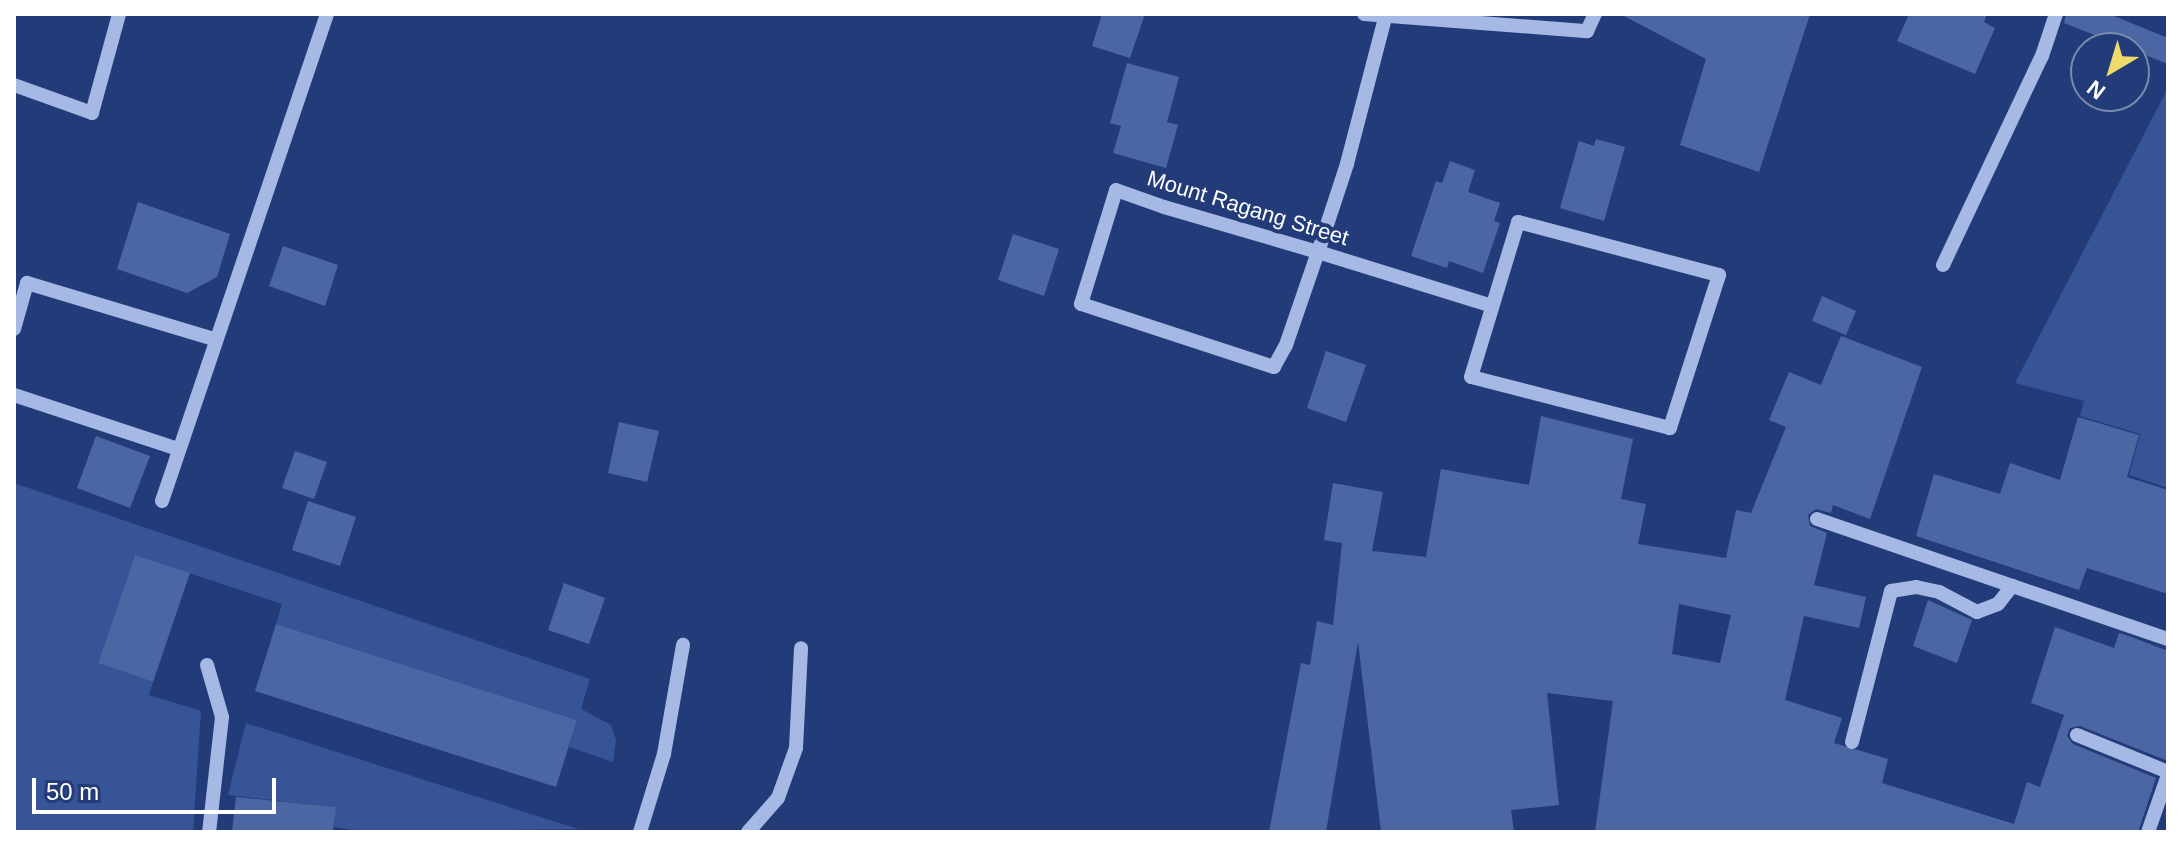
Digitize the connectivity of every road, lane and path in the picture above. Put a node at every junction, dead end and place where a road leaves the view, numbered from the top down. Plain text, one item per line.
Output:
1 (119, 14) edge
2 (327, 14) edge
3 (1364, 14) edge
4 (1595, 14) edge
5 (2056, 14) edge
6 (1386, 15) edge
7 (14, 85) edge
8 (1318, 252) junction
9 (1943, 265) dead end
10 (1492, 306) junction
11 (14, 329) edge
12 (214, 339) junction
13 (14, 395) edge
14 (178, 449) junction
15 (162, 501) dead end
16 (1817, 519) dead end
17 (2012, 586) junction
18 (2168, 639) edge
19 (683, 645) dead end
20 (801, 648) dead end
21 (207, 665) dead end
22 (2077, 735) dead end
23 (1852, 742) dead end
24 (2168, 773) edge
25 (209, 832) edge
26 (640, 832) edge
27 (748, 832) edge
28 (2148, 832) edge

1 - 7 street
2 - 12 street
3 - 6 street
4 - 6 street
5 - 9 street
6 - 8 street
8 - 8 street, Mount Ragang Street
8 - 10 street, Mount Ragang Street
10 - 10 street
11 - 12 street
12 - 14 street
13 - 14 street
14 - 15 street
16 - 17 street
17 - 18 street
17 - 23 street
19 - 26 street
20 - 27 street
21 - 25 street
22 - 24 street
24 - 28 street

